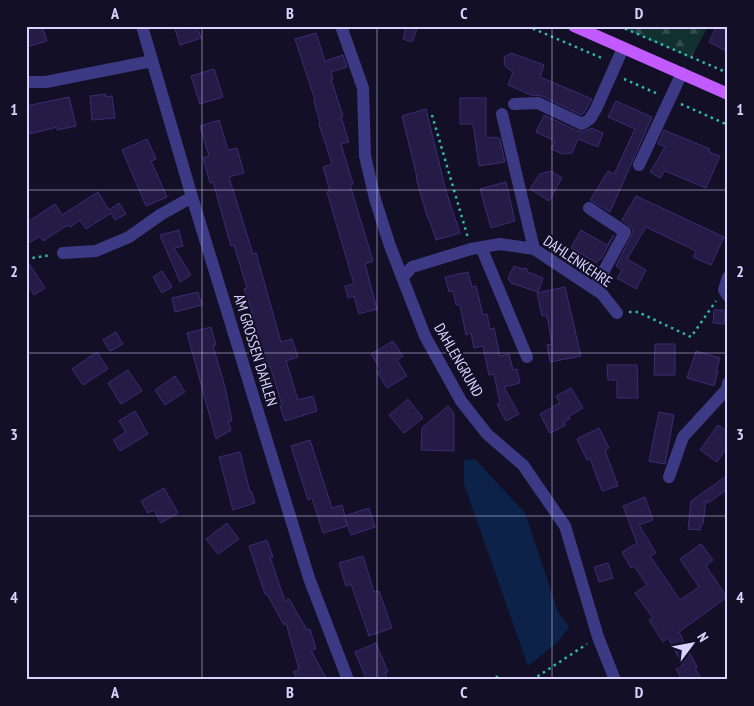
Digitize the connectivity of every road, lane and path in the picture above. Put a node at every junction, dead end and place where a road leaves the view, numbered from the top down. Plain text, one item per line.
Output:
1 (142, 26) edge
2 (341, 26) edge
3 (527, 26) edge
4 (574, 26) edge
5 (619, 26) edge
6 (624, 48) junction
7 (152, 62) junction
8 (682, 73) junction
9 (728, 73) edge
10 (612, 74) junction
11 (26, 82) edge
12 (728, 94) edge
13 (669, 99) junction
14 (514, 104) dead end
15 (502, 114) dead end
16 (432, 115) dead end
17 (728, 125) edge
18 (638, 165) dead end
19 (192, 197) junction
20 (590, 208) dead end
21 (476, 248) junction
22 (534, 249) junction
23 (63, 253) joint
24 (26, 259) edge
25 (403, 277) junction
26 (728, 277) edge
27 (594, 288) junction
28 (726, 293) edge
29 (617, 314) joint
30 (527, 357) dead end
31 (728, 383) edge
32 (669, 478) dead end
33 (598, 637) junction
34 (348, 680) edge
35 (491, 680) edge
36 (499, 680) edge
37 (532, 680) edge
38 (614, 680) edge

1 - 7 street, AM GROSSEN DAHLEN
2 - 25 street, DAHLENGRUND
3 - 10 path
4 - 6 main road
5 - 9 path
6 - 8 main road
6 - 10 street
7 - 11 street
7 - 19 street, AM GROSSEN DAHLEN
8 - 12 main road
8 - 13 street
10 - 13 path
10 - 14 street
13 - 17 path
13 - 18 street
15 - 22 street
16 - 21 path
19 - 23 street
19 - 34 street, AM GROSSEN DAHLEN
20 - 27 street
21 - 22 street, DAHLENKEHRE
21 - 25 street, DAHLENKEHRE
21 - 30 street
22 - 27 street, DAHLENKEHRE
23 - 24 path
25 - 33 street, DAHLENGRUND
26 - 28 street
27 - 29 street, DAHLENKEHRE
28 - 29 path
31 - 32 street
33 - 37 path
33 - 38 street, DAHLENGRUND
35 - 36 path

